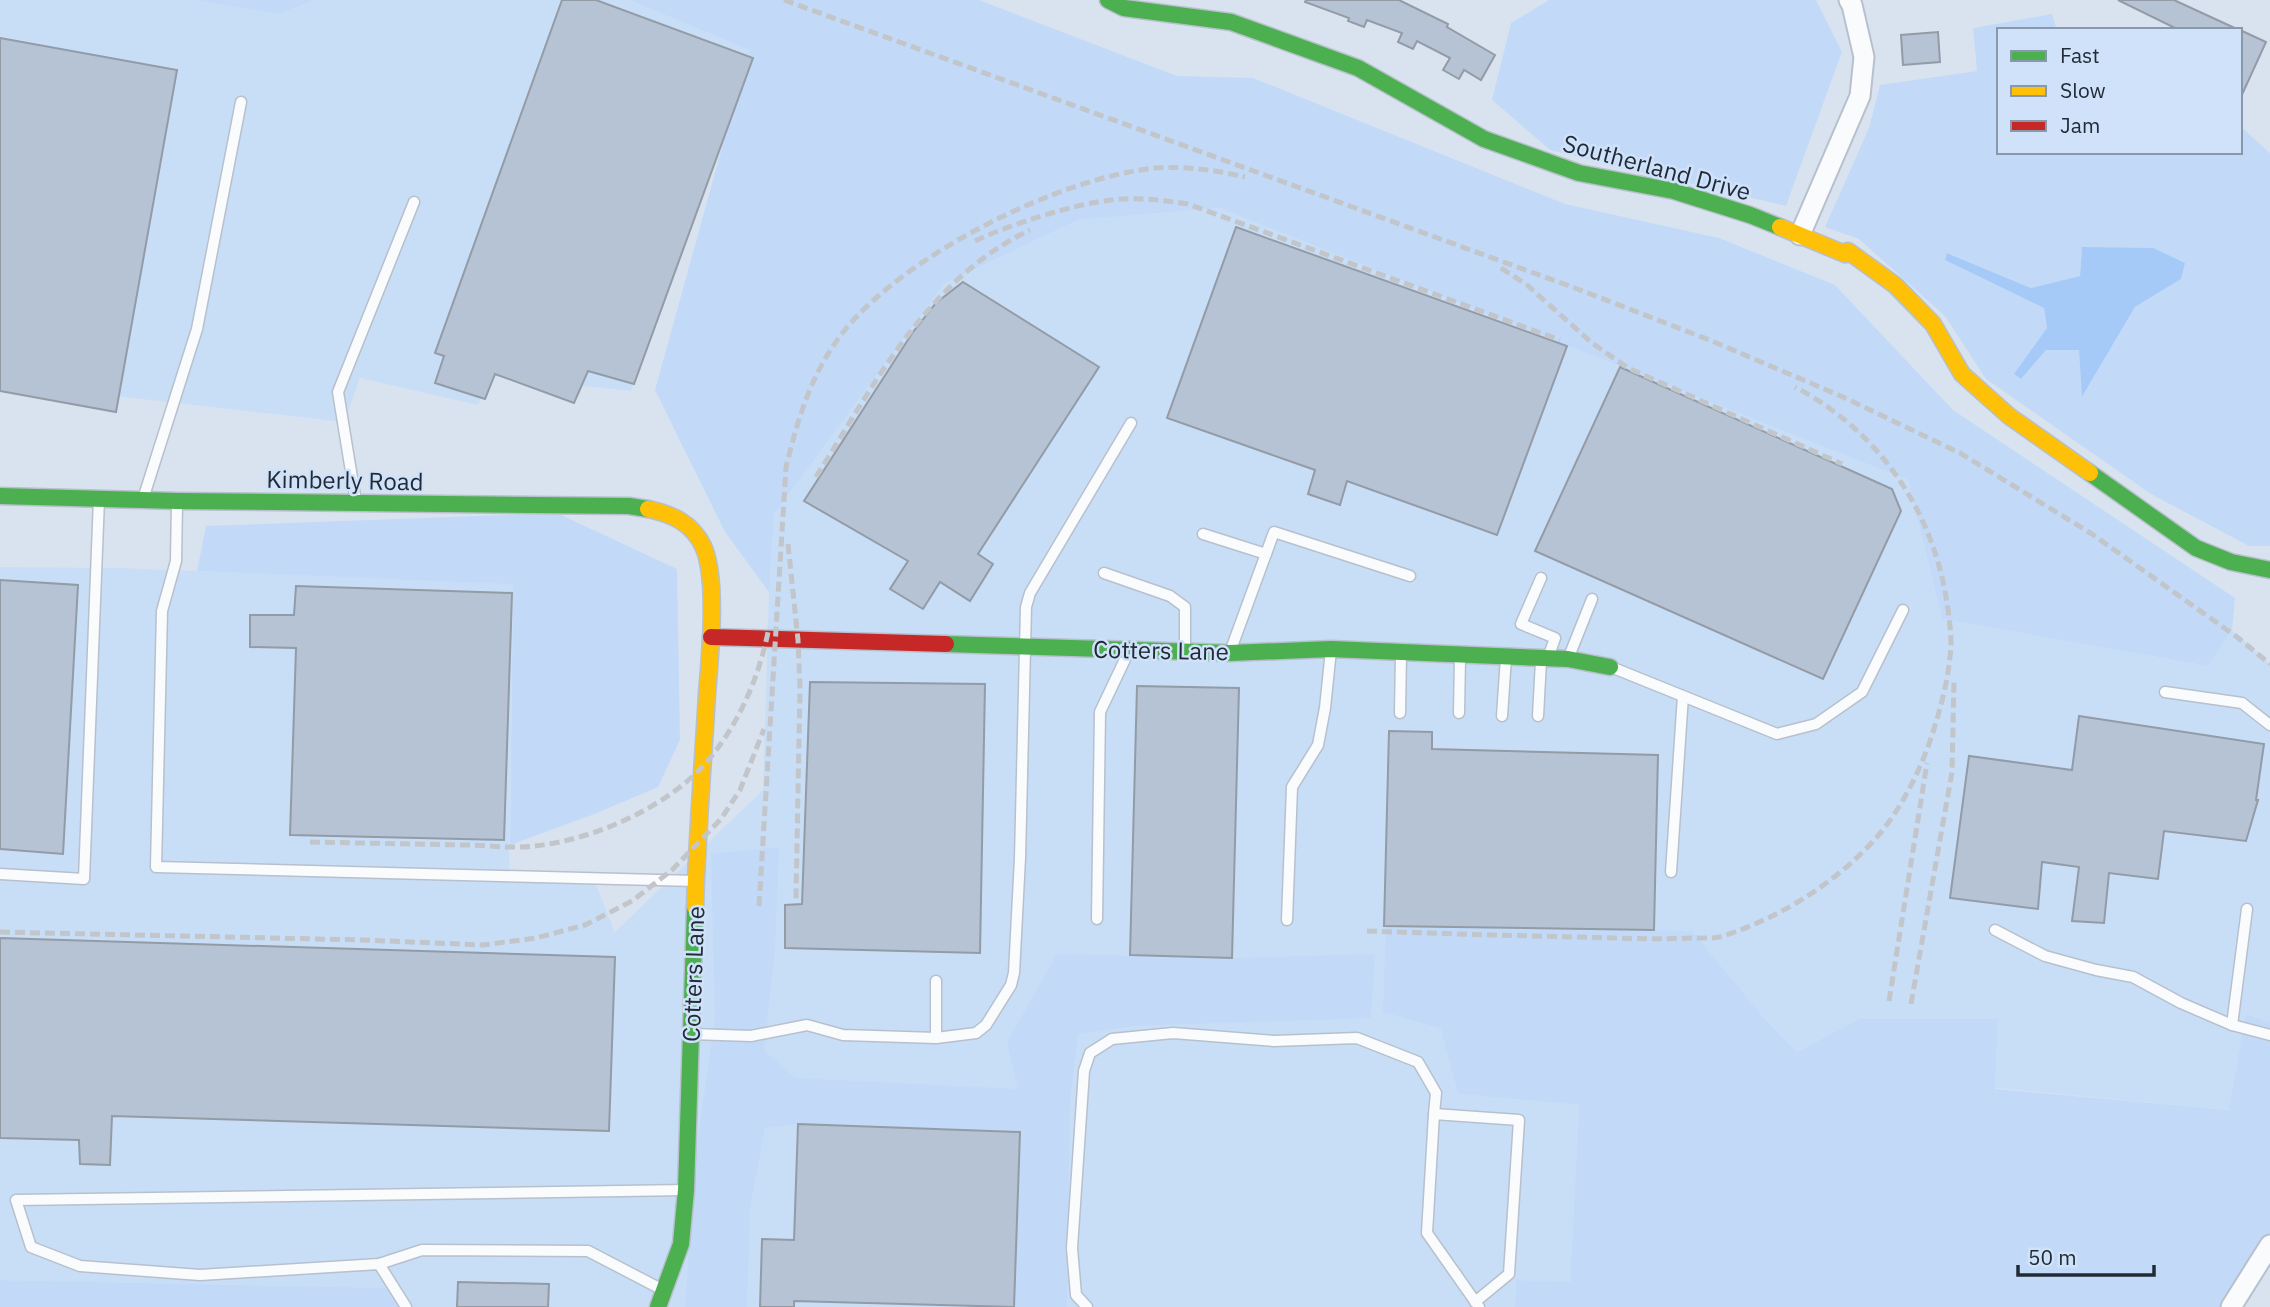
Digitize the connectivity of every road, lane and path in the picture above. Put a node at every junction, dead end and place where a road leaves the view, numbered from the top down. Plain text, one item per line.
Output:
1 (1108, 0) edge
2 (1849, 0) edge
3 (241, 102) dead end
4 (414, 202) dead end
5 (1800, 235) junction
6 (1131, 423) dead end
7 (0, 496) edge
8 (100, 498) junction
9 (143, 500) junction
10 (177, 501) junction
11 (356, 503) junction
12 (687, 523) joint
13 (1203, 534) dead end
14 (1266, 554) junction
15 (2270, 570) edge
16 (1104, 573) dead end
17 (1410, 576) dead end
18 (1541, 578) dead end
19 (1592, 599) dead end
20 (1903, 610) dead end
21 (711, 637) junction
22 (1025, 647) junction
23 (1331, 649) junction
24 (1129, 650) junction
25 (1185, 652) junction
26 (1230, 653) junction
27 (1401, 653) junction
28 (1460, 655) junction
29 (1506, 657) junction
30 (1544, 659) junction
31 (1568, 660) junction
32 (1610, 667) joint
33 (2165, 692) dead end
34 (1683, 696) junction
35 (1400, 713) dead end
36 (1459, 713) dead end
37 (1502, 716) dead end
38 (1538, 716) dead end
39 (2270, 725) edge
40 (1671, 872) dead end
41 (0, 874) edge
42 (696, 881) junction
43 (2247, 909) dead end
44 (1097, 919) dead end
45 (1287, 920) dead end
46 (1995, 930) dead end
47 (936, 981) dead end
48 (2232, 1025) junction
49 (692, 1034) junction
50 (2270, 1035) edge
51 (936, 1038) junction
52 (1434, 1114) junction
53 (686, 1190) junction
54 (2270, 1245) edge
55 (379, 1264) junction
56 (666, 1292) junction
57 (1477, 1304) edge
58 (406, 1307) edge
59 (658, 1307) edge
60 (1087, 1307) edge
61 (2231, 1307) edge

1 - 5 street, Southerland Drive
2 - 5 street
3 - 9 lane
4 - 11 lane
5 - 15 street, Southerland Drive
6 - 22 lane
7 - 8 street, Kimberly Road
8 - 9 street, Kimberly Road
8 - 41 lane
9 - 10 street, Kimberly Road
10 - 11 street, Kimberly Road
10 - 42 lane
11 - 12 street, Kimberly Road
12 - 21 street, Cotters Lane
13 - 14 lane
14 - 17 lane
14 - 26 lane
16 - 25 lane
18 - 30 lane
19 - 31 lane
20 - 34 lane
21 - 22 street, Cotters Lane
21 - 42 street, Cotters Lane
22 - 24 street, Cotters Lane
22 - 51 lane
23 - 26 street, Cotters Lane
23 - 27 street, Cotters Lane
23 - 45 lane
24 - 25 street, Cotters Lane
24 - 44 lane
25 - 26 street, Cotters Lane
27 - 28 street, Cotters Lane
27 - 35 lane
28 - 29 street, Cotters Lane
28 - 36 lane
29 - 30 street, Cotters Lane
29 - 37 lane
30 - 31 street, Cotters Lane
30 - 38 lane
31 - 32 street, Cotters Lane
32 - 34 lane
33 - 39 lane
34 - 40 lane
42 - 49 street, Cotters Lane
43 - 48 lane
46 - 48 lane
47 - 51 lane
48 - 50 lane
49 - 51 lane
49 - 53 street, Cotters Lane
52 - 57 lane
52 - 57 lane
52 - 60 lane
53 - 55 lane
53 - 56 street, Cotters Lane
54 - 61 street
55 - 56 lane
55 - 58 lane
56 - 59 street, Cotters Lane

